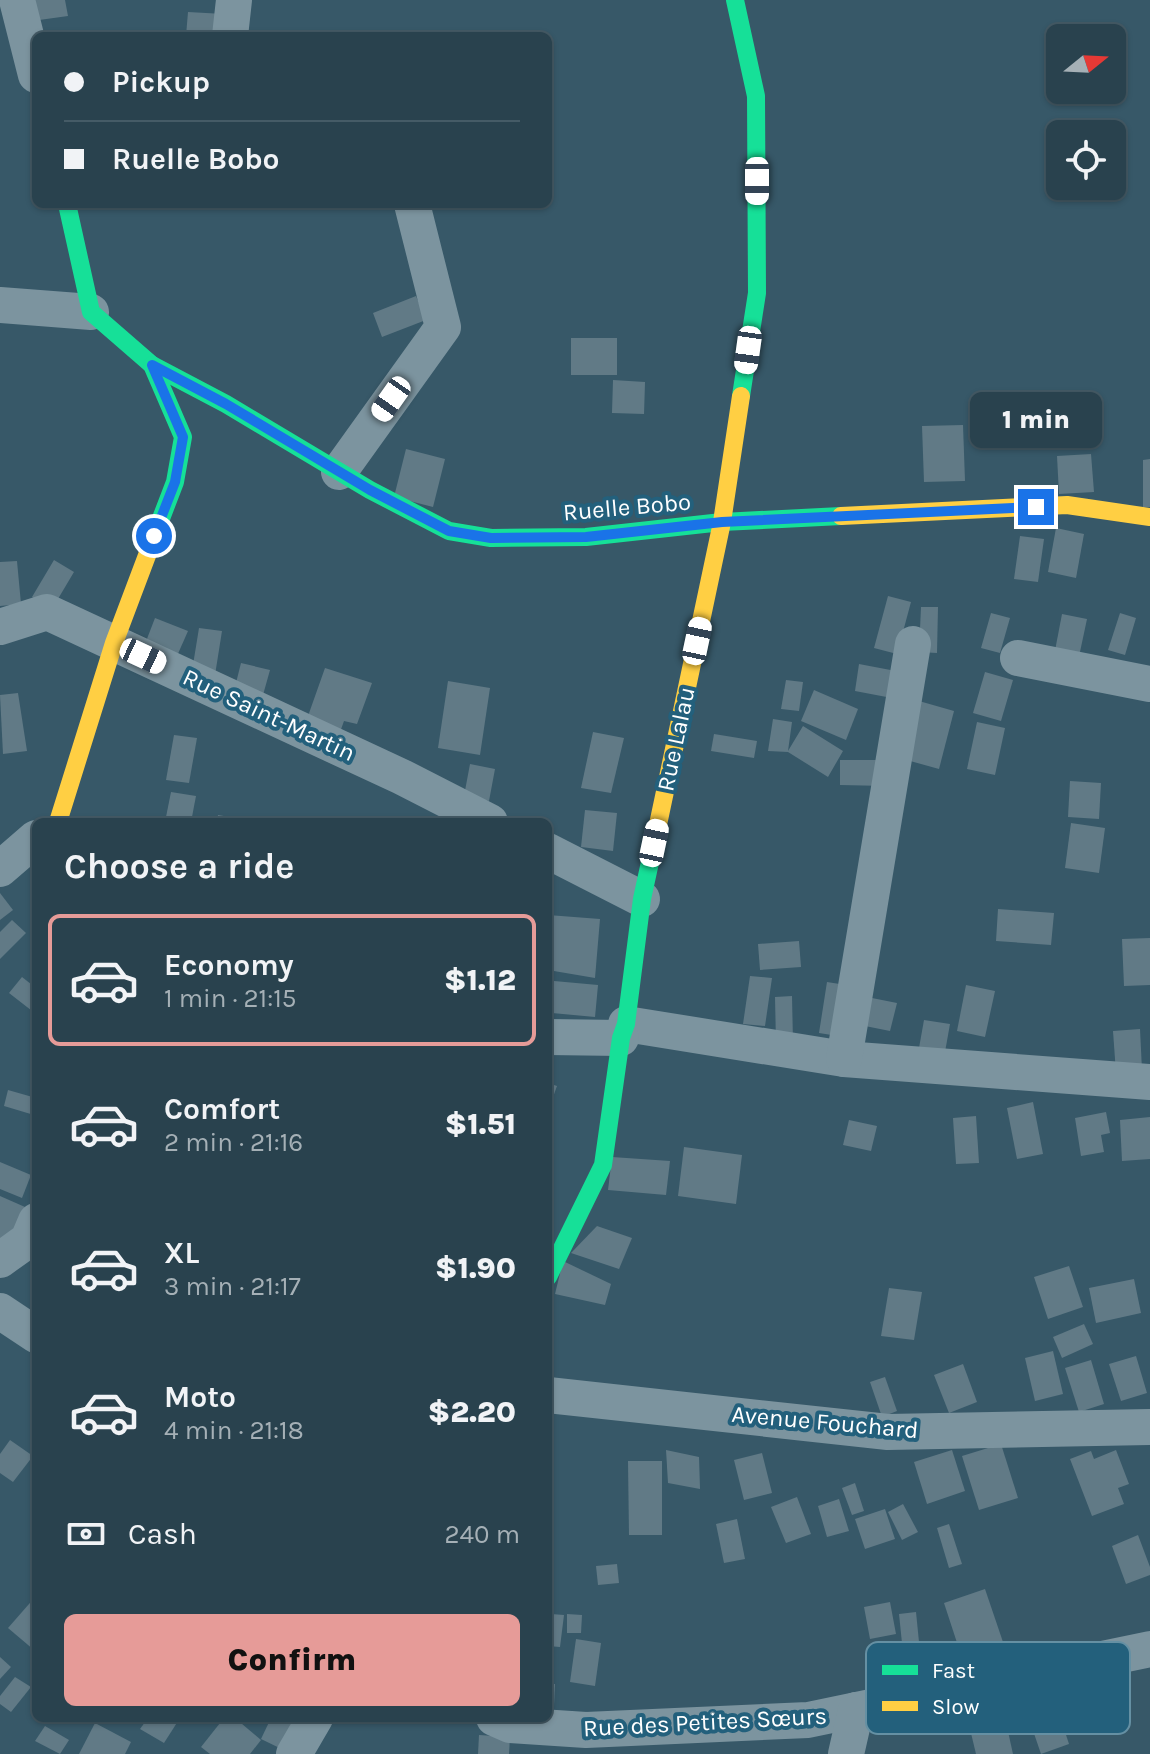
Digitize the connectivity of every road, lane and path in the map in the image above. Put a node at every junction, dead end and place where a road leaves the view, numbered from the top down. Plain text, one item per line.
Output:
1 (17, 0) edge
2 (234, 0) edge
3 (735, 0) edge
4 (230, 32) edge
5 (32, 59) edge
6 (68, 208) edge
7 (413, 208) edge
8 (0, 305) edge
9 (91, 312) junction
10 (152, 365) junction
11 (339, 472) junction
12 (1150, 517) edge
13 (722, 522) junction
14 (0, 627) edge
15 (114, 643) junction
16 (913, 644) dead end
17 (1018, 658) dead end
18 (1150, 684) edge
19 (53, 818) edge
20 (482, 818) edge
21 (32, 841) edge
22 (552, 853) edge
23 (0, 869) edge
24 (642, 899) junction
25 (624, 1031) junction
26 (552, 1037) edge
27 (844, 1059) junction
28 (1150, 1082) edge
29 (32, 1230) edge
30 (0, 1260) edge
31 (552, 1269) edge
32 (0, 1311) edge
33 (32, 1332) edge
34 (552, 1395) edge
35 (1150, 1427) edge
36 (1150, 1649) edge
37 (1130, 1653) edge
38 (866, 1708) edge
39 (856, 1710) junction
40 (313, 1722) edge
41 (503, 1722) edge
42 (294, 1754) edge
43 (846, 1754) edge

1 - 5 street
2 - 4 street
3 - 13 street, Rue Lalau
6 - 9 street
7 - 11 street
8 - 9 street
9 - 10 street
10 - 11 street, Ruelle Bobo
10 - 15 street
11 - 13 street, Ruelle Bobo
12 - 13 street, Ruelle Bobo
13 - 24 street, Rue Lalau
14 - 15 street, Rue Saint-Martin
15 - 19 street
15 - 20 street, Rue Saint-Martin
16 - 27 street
17 - 18 street
21 - 23 street
22 - 24 street
24 - 25 street, Rue Lalau
25 - 26 street
25 - 27 street
25 - 31 street, Rue Lalau
27 - 28 street
29 - 30 street
32 - 33 street
34 - 35 street, Avenue Fouchard
36 - 37 street, Rue des Petites Sœurs
38 - 39 street, Rue des Petites Sœurs
39 - 41 street, Rue des Petites Sœurs
39 - 43 street
40 - 42 street

